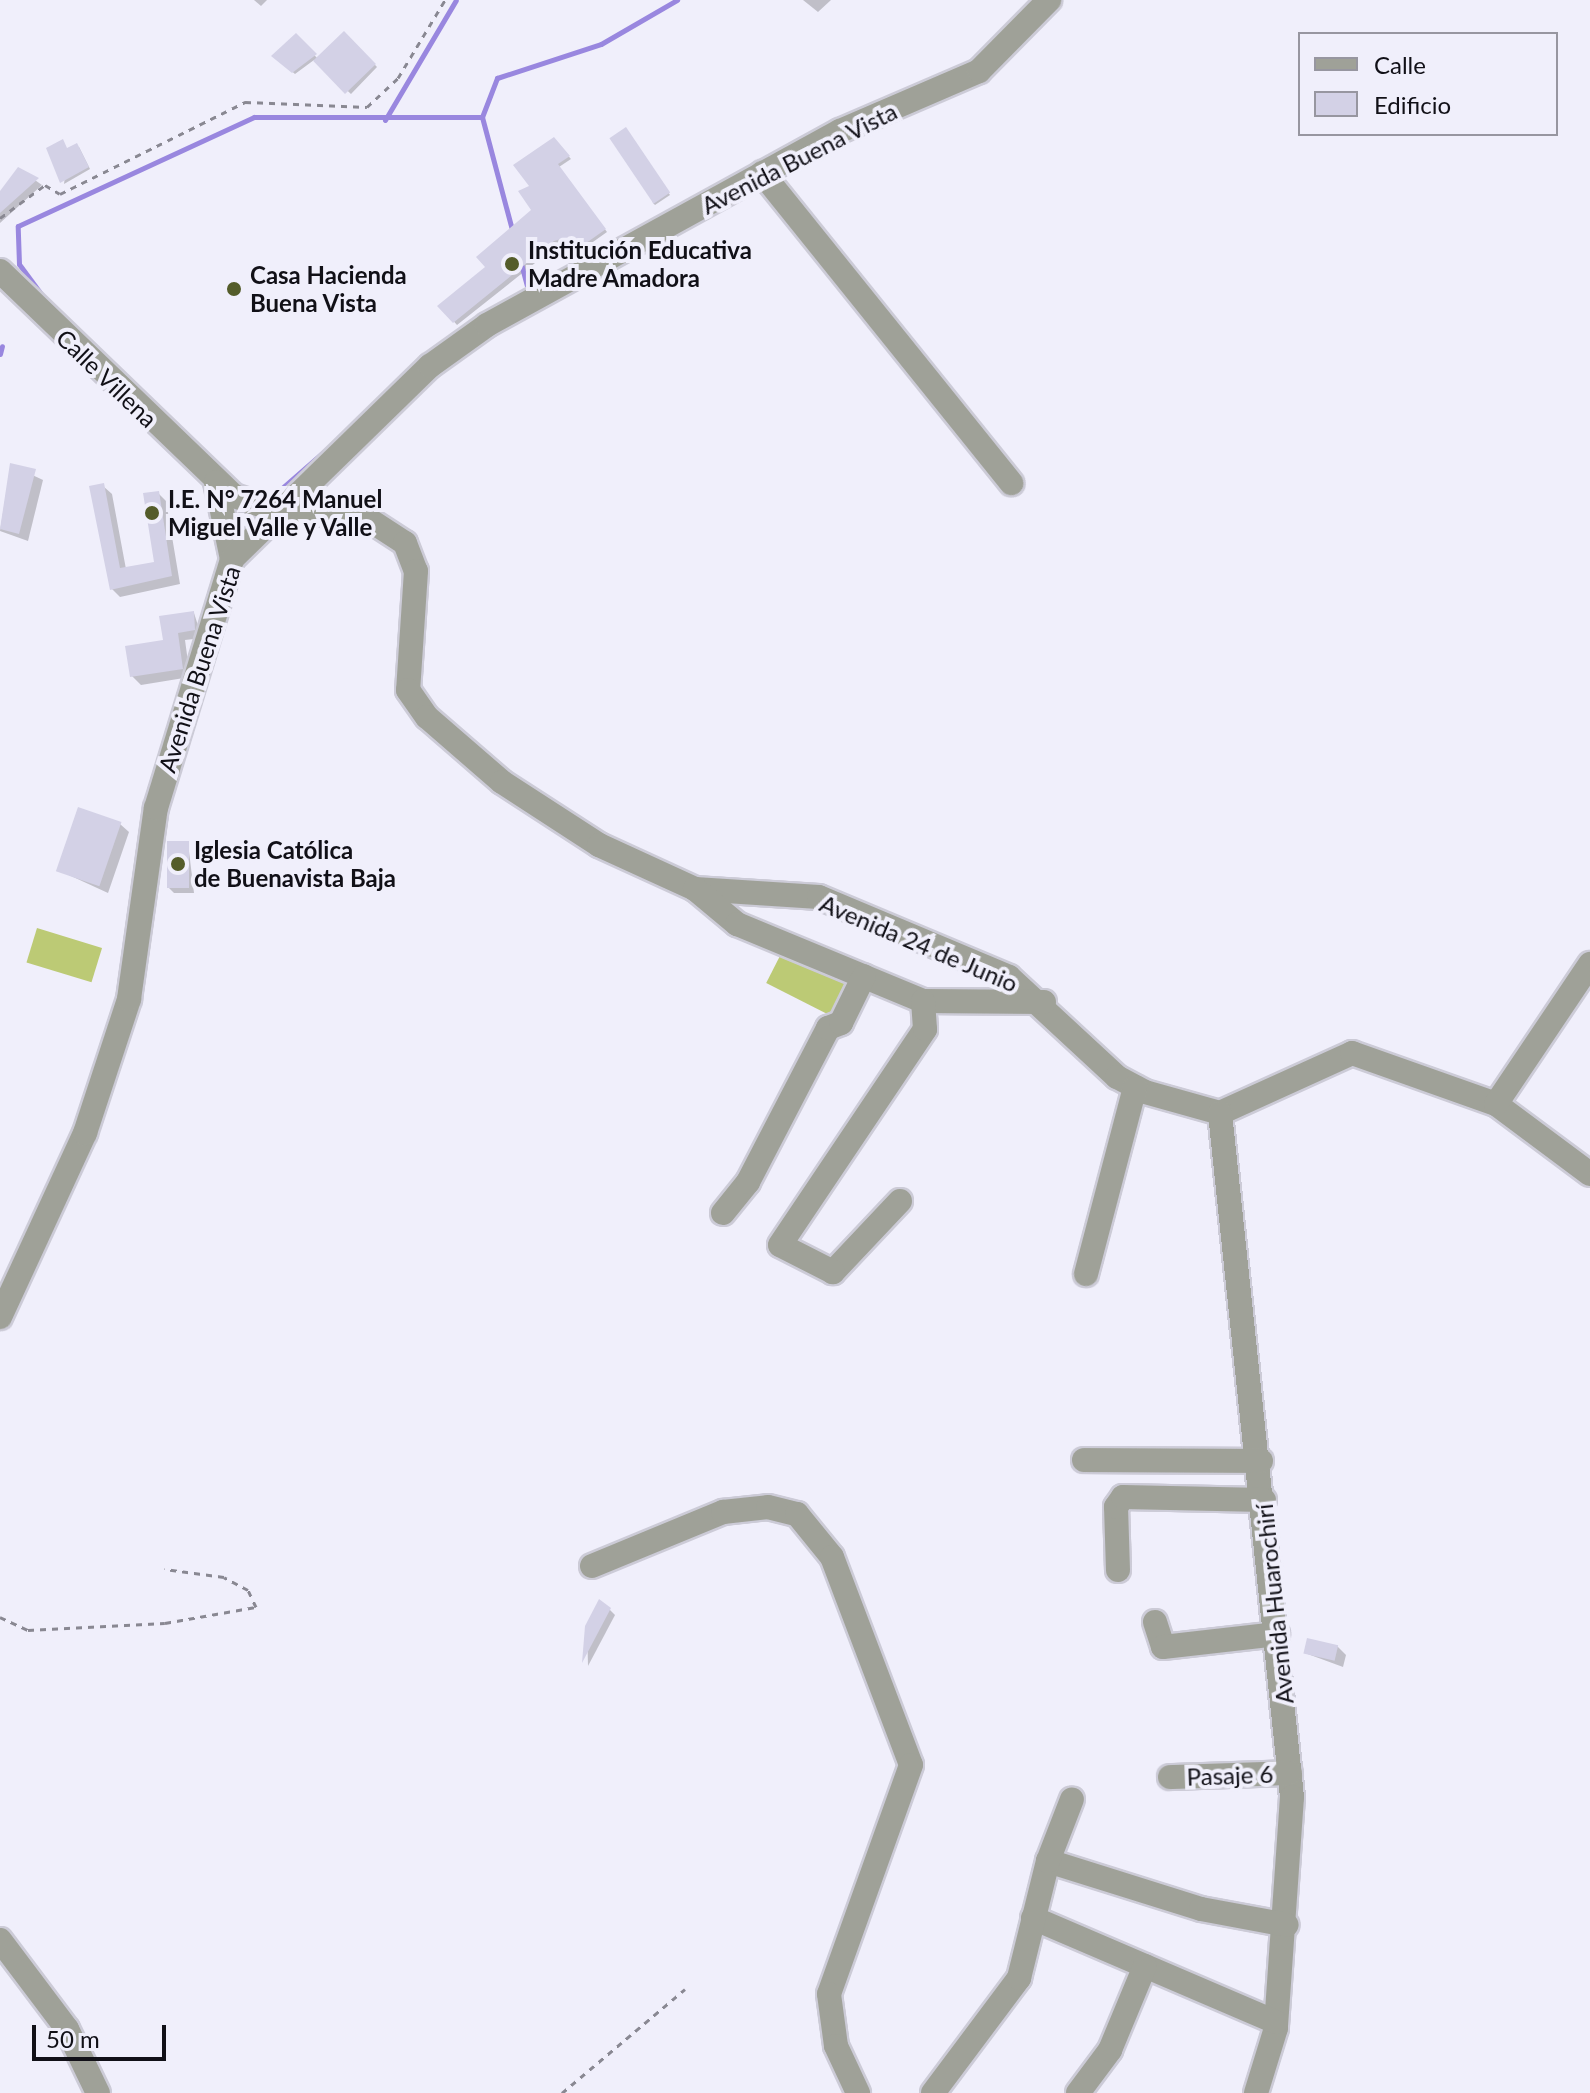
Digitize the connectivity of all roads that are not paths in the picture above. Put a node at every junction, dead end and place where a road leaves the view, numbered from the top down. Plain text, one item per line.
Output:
1 (1049, 0) edge
2 (762, 173) junction
3 (0, 271) edge
4 (216, 482) junction
5 (1011, 483) dead end
6 (280, 506) junction
7 (232, 559) junction
8 (695, 889) junction
9 (1590, 964) edge
10 (864, 976) junction
11 (923, 1001) junction
12 (1044, 1002) junction
13 (1135, 1087) junction
14 (1496, 1104) junction
15 (1220, 1113) junction
16 (1590, 1174) edge
17 (900, 1201) dead end
18 (723, 1213) dead end
19 (1086, 1274) dead end
20 (0, 1317) edge
21 (1084, 1460) dead end
22 (1261, 1461) junction
23 (1264, 1500) junction
24 (592, 1566) dead end
25 (1118, 1570) dead end
26 (1155, 1622) dead end
27 (1277, 1634) junction
28 (1290, 1773) junction
29 (1170, 1777) dead end
30 (1072, 1799) dead end
31 (1048, 1861) junction
32 (1033, 1918) junction
33 (1287, 1925) junction
34 (0, 1940) edge
35 (1145, 1966) junction
36 (1276, 2022) junction
37 (98, 2093) edge
38 (858, 2093) edge
39 (933, 2093) edge
40 (1078, 2093) edge
41 (1256, 2093) edge

1 - 2 street, Avenida Buena Vista
2 - 5 street
2 - 6 street, Avenida Buena Vista
3 - 4 street, Calle Villena
4 - 6 street, Calle Villena
4 - 7 street
6 - 7 street, Avenida Buena Vista
6 - 8 street, Avenida 24 de Junio
7 - 20 street, Avenida Buena Vista
8 - 10 street, Avenida 24 de Junio
8 - 12 street, Avenida 24 de Junio
9 - 14 street
10 - 11 street, Avenida 24 de Junio
10 - 18 street
11 - 12 street, Avenida 24 de Junio
11 - 17 street
12 - 13 street, Avenida 24 de Junio
13 - 15 street, Avenida 24 de Junio
13 - 19 street
14 - 15 street
14 - 16 street
15 - 22 street, Avenida Huarochirí
21 - 22 street
22 - 23 street, Avenida Huarochirí
23 - 25 street
23 - 27 street, Avenida Huarochirí
24 - 38 street
26 - 27 street
27 - 28 street, Avenida Huarochirí
28 - 29 street, Pasaje 6
28 - 33 street, Avenida Huarochirí
30 - 31 street
31 - 32 street
31 - 33 street
32 - 35 street
32 - 39 street
33 - 36 street, Avenida Huarochirí
34 - 37 street
35 - 36 street
35 - 40 street
36 - 41 street, Avenida Huarochirí

